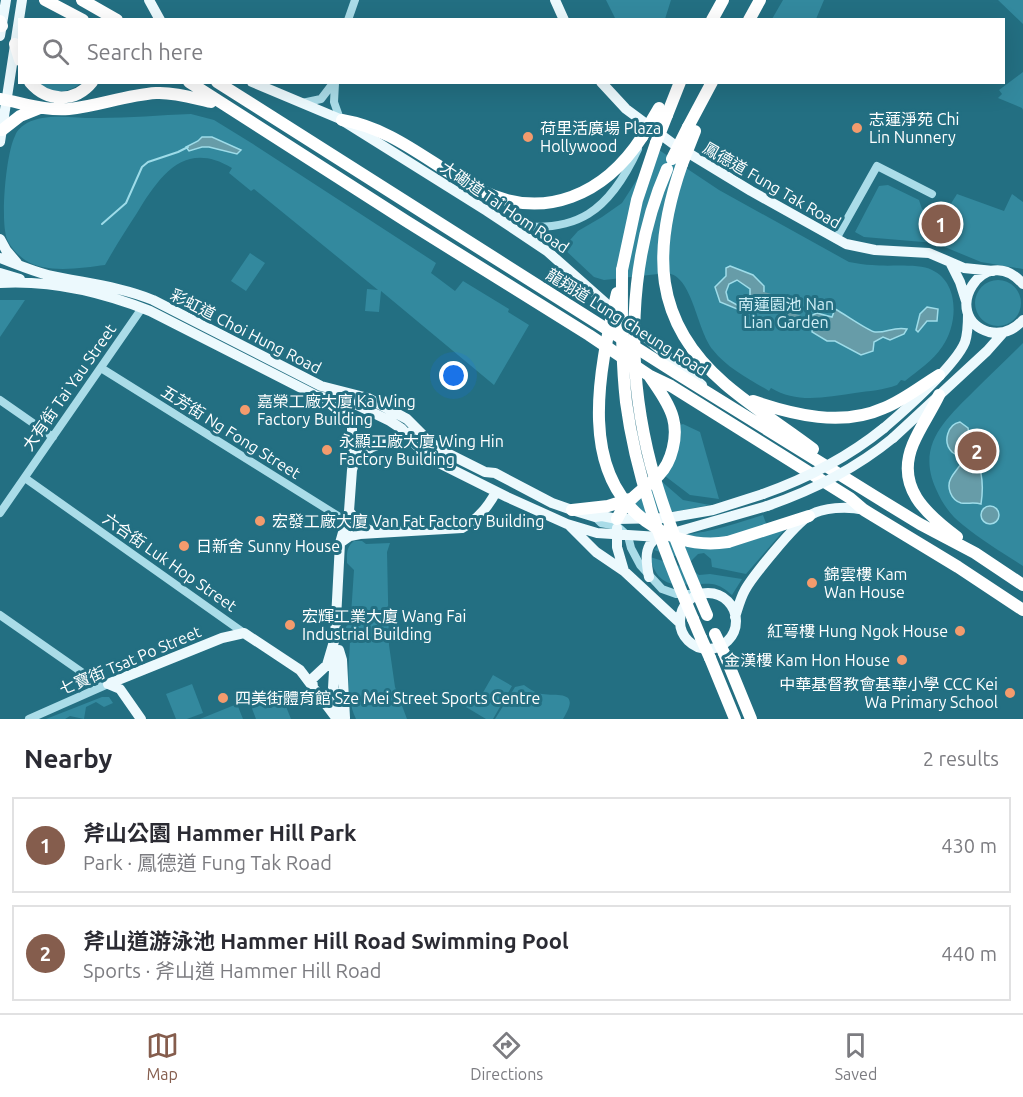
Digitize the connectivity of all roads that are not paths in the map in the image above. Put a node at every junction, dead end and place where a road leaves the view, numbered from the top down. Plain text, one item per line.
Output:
1 (45, 0) edge
2 (82, 0) edge
3 (149, 0) edge
4 (355, 0) edge
5 (555, 0) edge
6 (723, 0) edge
7 (760, 0) edge
8 (6, 1) edge
9 (21, 3) edge
10 (19, 18) edge
11 (78, 18) edge
12 (114, 18) edge
13 (159, 18) edge
14 (349, 18) edge
15 (563, 18) edge
16 (713, 18) edge
17 (750, 18) edge
18 (18, 24) edge
19 (1, 28) edge
20 (15, 44) junction
21 (18, 54) edge
22 (32, 84) edge
23 (90, 84) edge
24 (192, 84) edge
25 (220, 84) edge
26 (257, 84) edge
27 (332, 84) edge
28 (334, 84) edge
29 (604, 84) edge
30 (677, 84) edge
31 (711, 84) edge
32 (3, 100) edge
33 (218, 103) junction
34 (302, 103) junction
35 (40, 108) junction
36 (663, 112) junction
37 (341, 119) junction
38 (650, 127) junction
39 (691, 129) junction
40 (1, 136) edge
41 (932, 194) dead end
42 (508, 224) junction
43 (0, 239) edge
44 (836, 239) junction
45 (0, 258) edge
46 (950, 262) junction
47 (19, 266) junction
48 (622, 270) junction
49 (993, 271) junction
50 (0, 273) edge
51 (1010, 273) junction
52 (1023, 275) edge
53 (27, 282) junction
54 (0, 283) edge
55 (1023, 284) edge
56 (135, 294) junction
57 (142, 308) junction
58 (967, 308) junction
59 (1023, 320) edge
60 (1003, 333) junction
61 (100, 368) junction
62 (939, 375) junction
63 (650, 376) junction
64 (939, 395) junction
65 (741, 396) junction
66 (715, 397) junction
67 (324, 399) junction
68 (0, 400) edge
69 (418, 430) junction
70 (407, 434) junction
71 (53, 437) junction
72 (352, 470) junction
73 (485, 472) junction
74 (25, 478) junction
75 (861, 488) junction
76 (496, 492) junction
77 (631, 498) junction
78 (572, 510) junction
79 (864, 510) junction
80 (0, 513) edge
81 (347, 516) junction
82 (809, 516) junction
83 (567, 524) junction
84 (617, 527) junction
85 (382, 532) junction
86 (628, 536) junction
87 (659, 537) junction
88 (340, 543) junction
89 (975, 554) junction
90 (624, 571) junction
91 (649, 577) junction
92 (1023, 585) edge
93 (703, 594) junction
94 (1023, 610) edge
95 (0, 615) edge
96 (735, 617) junction
97 (681, 623) junction
98 (244, 633) junction
99 (335, 638) junction
100 (300, 670) junction
101 (319, 672) junction
102 (333, 683) junction
103 (108, 684) junction
104 (315, 689) junction
105 (751, 717) edge
106 (29, 719) edge
107 (141, 719) edge
108 (337, 719) edge
109 (343, 719) edge
110 (735, 719) edge

1 - 11 highway
2 - 12 highway
3 - 13 main road
4 - 14 street
5 - 15 main road
6 - 16 highway
7 - 17 highway
8 - 19 main road
9 - 10 main road
18 - 20 main road
20 - 21 highway
20 - 32 main road
22 - 23 highway
24 - 33 highway, 龍翔道 Lung Cheung Road
25 - 66 highway, 龍翔道 Lung Cheung Road
26 - 34 main road, 大磡道 Tai Hom Road
27 - 34 street
28 - 37 street
29 - 38 main road, 鳳德道 Fung Tak Road
30 - 36 highway
31 - 39 highway
32 - 35 highway
32 - 40 main road
33 - 35 highway
33 - 63 highway, 龍翔道 Lung Cheung Road
34 - 37 main road, 大磡道 Tai Hom Road
35 - 40 highway
36 - 37 highway, bridge
36 - 48 highway, bridge
37 - 42 main road, 大磡道 Tai Hom Road
38 - 42 street
38 - 44 main road, 鳳德道 Fung Tak Road
39 - 65 highway, bridge
39 - 105 highway, bridge
41 - 44 street
42 - 66 main road, 大磡道 Tai Hom Road
43 - 47 main road
44 - 46 main road, 鳳德道 Fung Tak Road
45 - 47 main road, 彩虹道 Choi Hung Road
46 - 49 main road, 鳳德道 Fung Tak Road
46 - 58 main road
47 - 56 main road, 彩虹道 Choi Hung Road
48 - 82 highway, bridge
48 - 110 highway, bridge
49 - 51 main road, 鳳德道 Fung Tak Road
49 - 58 main road
50 - 53 main road, 彩虹道 Choi Hung Road
51 - 52 main road, 鳳德道 Fung Tak Road
51 - 55 main road
53 - 54 main road, 彩虹道 Choi Hung Road
53 - 57 main road, 彩虹道 Choi Hung Road
56 - 57 main road
56 - 69 main road, 彩虹道 Choi Hung Road
57 - 61 street, 大有街 Tai Yau Street
57 - 67 main road, 彩虹道 Choi Hung Road
58 - 60 main road
58 - 62 main road
59 - 60 main road
60 - 64 main road
61 - 71 street, 大有街 Tai Yau Street
61 - 81 street, 五芳街 Ng Fong Street
62 - 65 highway
62 - 84 main road, bridge
63 - 77 highway
63 - 79 highway, 龍翔道 Lung Cheung Road
64 - 87 main road, bridge
64 - 89 highway
65 - 75 highway
66 - 75 highway, 龍翔道 Lung Cheung Road
67 - 70 main road, 彩虹道 Choi Hung Road
67 - 72 main road
68 - 71 street
69 - 70 main road
69 - 73 main road, 彩虹道 Choi Hung Road
70 - 72 main road
70 - 76 main road, 彩虹道 Choi Hung Road
71 - 74 street, 大有街 Tai Yau Street
72 - 81 main road
73 - 76 main road
73 - 78 main road, 彩虹道 Choi Hung Road
74 - 80 street, 大有街 Tai Yau Street
74 - 98 street, 六合街 Luk Hop Street
75 - 89 highway, 龍翔道 Lung Cheung Road
76 - 83 main road, 彩虹道 Choi Hung Road
76 - 85 main road
77 - 78 highway
77 - 84 highway
78 - 84 main road, 彩虹道 Choi Hung Road
79 - 82 main road
79 - 94 highway, 龍翔道 Lung Cheung Road
81 - 85 main road
81 - 88 main road
82 - 96 main road
83 - 84 main road, 彩虹道 Choi Hung Road
83 - 90 main road, 彩虹道 Choi Hung Road
84 - 86 main road
84 - 90 main road
85 - 88 main road
86 - 87 main road
86 - 91 street
87 - 91 main road
88 - 99 main road
89 - 92 highway, 龍翔道 Lung Cheung Road
90 - 97 main road, 彩虹道 Choi Hung Road
91 - 93 street
93 - 96 main road
93 - 97 main road
95 - 103 street
96 - 97 main road, 彩虹道 Choi Hung Road
98 - 100 main road, 六合街 Luk Hop Street
98 - 103 main road, 七寶街 Tsat Po Street
99 - 101 main road
99 - 102 main road
99 - 109 main road
100 - 101 main road, 六合街 Luk Hop Street
100 - 104 main road, 六合街 Luk Hop Street
101 - 102 main road
101 - 104 main road
102 - 104 main road
102 - 109 main road
103 - 106 street, 七寶街 Tsat Po Street
103 - 107 main road
104 - 108 main road, 六合街 Luk Hop Street

